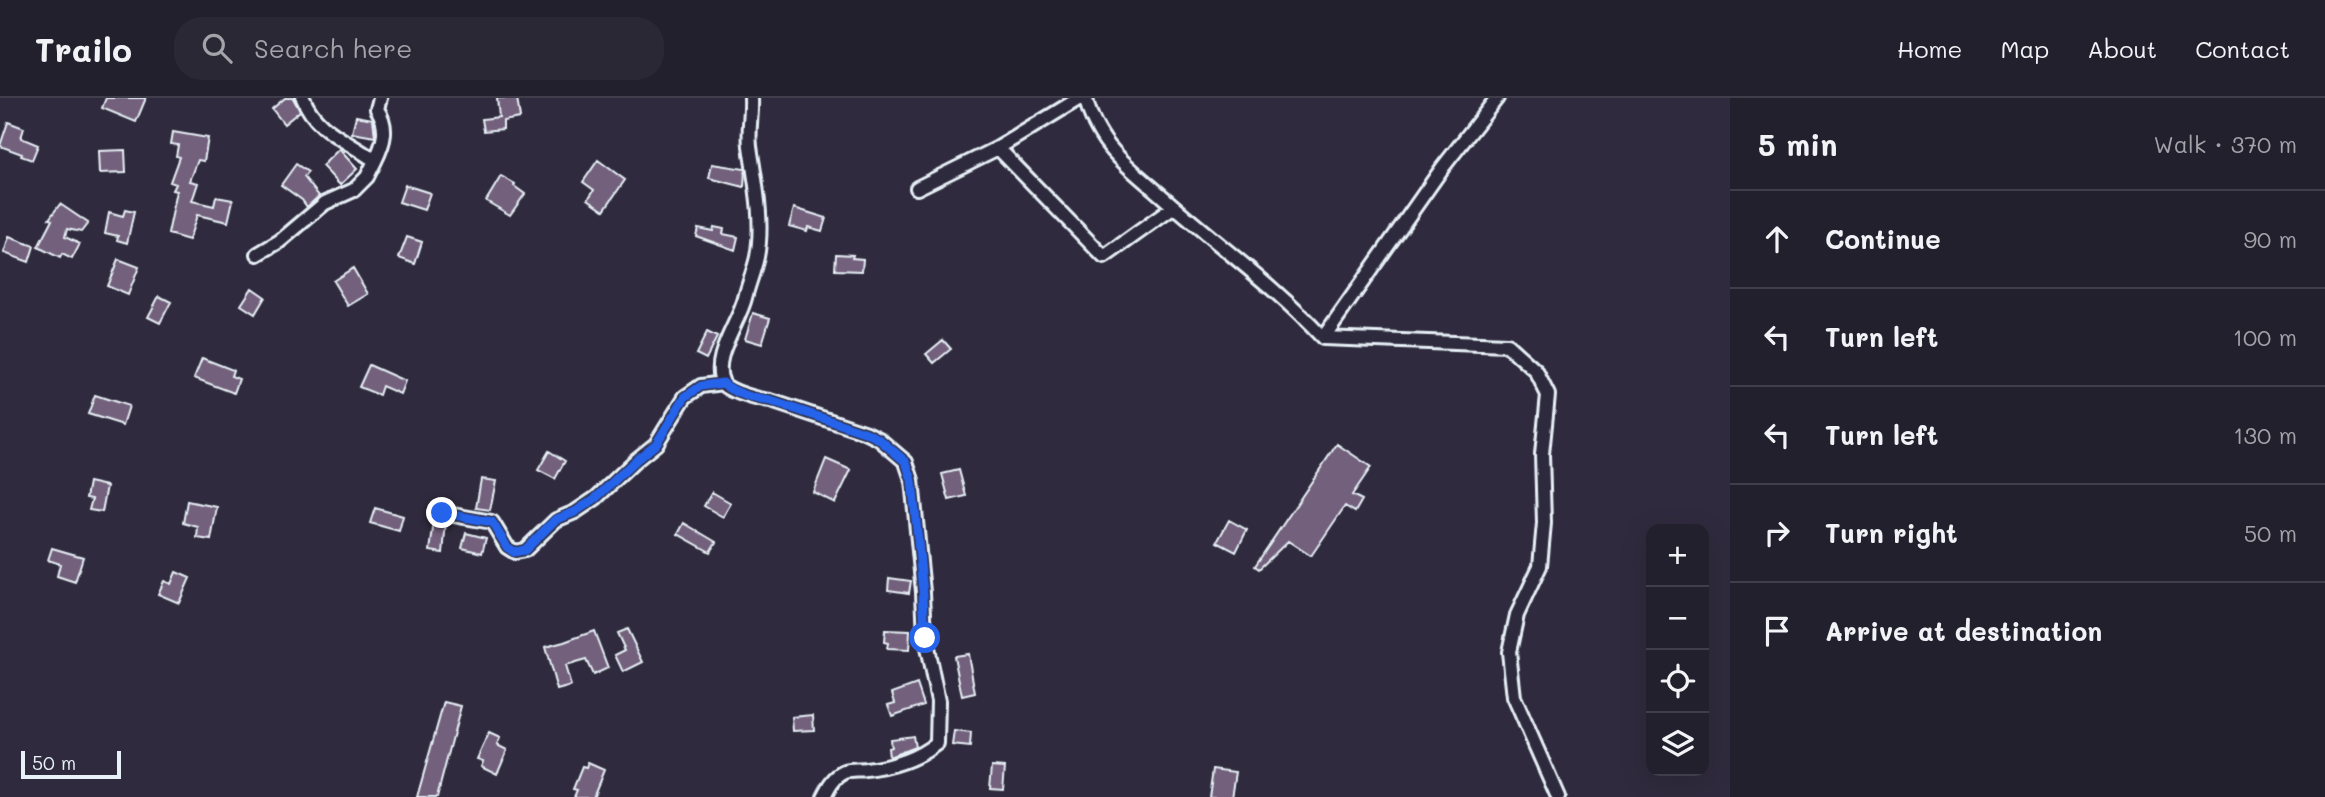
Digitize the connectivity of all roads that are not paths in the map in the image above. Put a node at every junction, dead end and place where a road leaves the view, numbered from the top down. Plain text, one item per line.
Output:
1 (303, 98) edge
2 (380, 98) edge
3 (751, 98) edge
4 (1080, 98) edge
5 (1086, 98) edge
6 (1497, 98) edge
7 (998, 148) junction
8 (375, 161) junction
9 (918, 188) dead end
10 (1174, 207) junction
11 (258, 254) dead end
12 (1323, 338) junction
13 (723, 383) junction
14 (442, 513) dead end
15 (824, 797) edge
16 (1558, 797) edge

1 - 8 street
2 - 8 street
3 - 13 street
4 - 7 street
5 - 10 street
6 - 12 street
7 - 9 street
7 - 10 street
8 - 11 street
10 - 12 street
12 - 16 street
13 - 14 street
13 - 15 street

